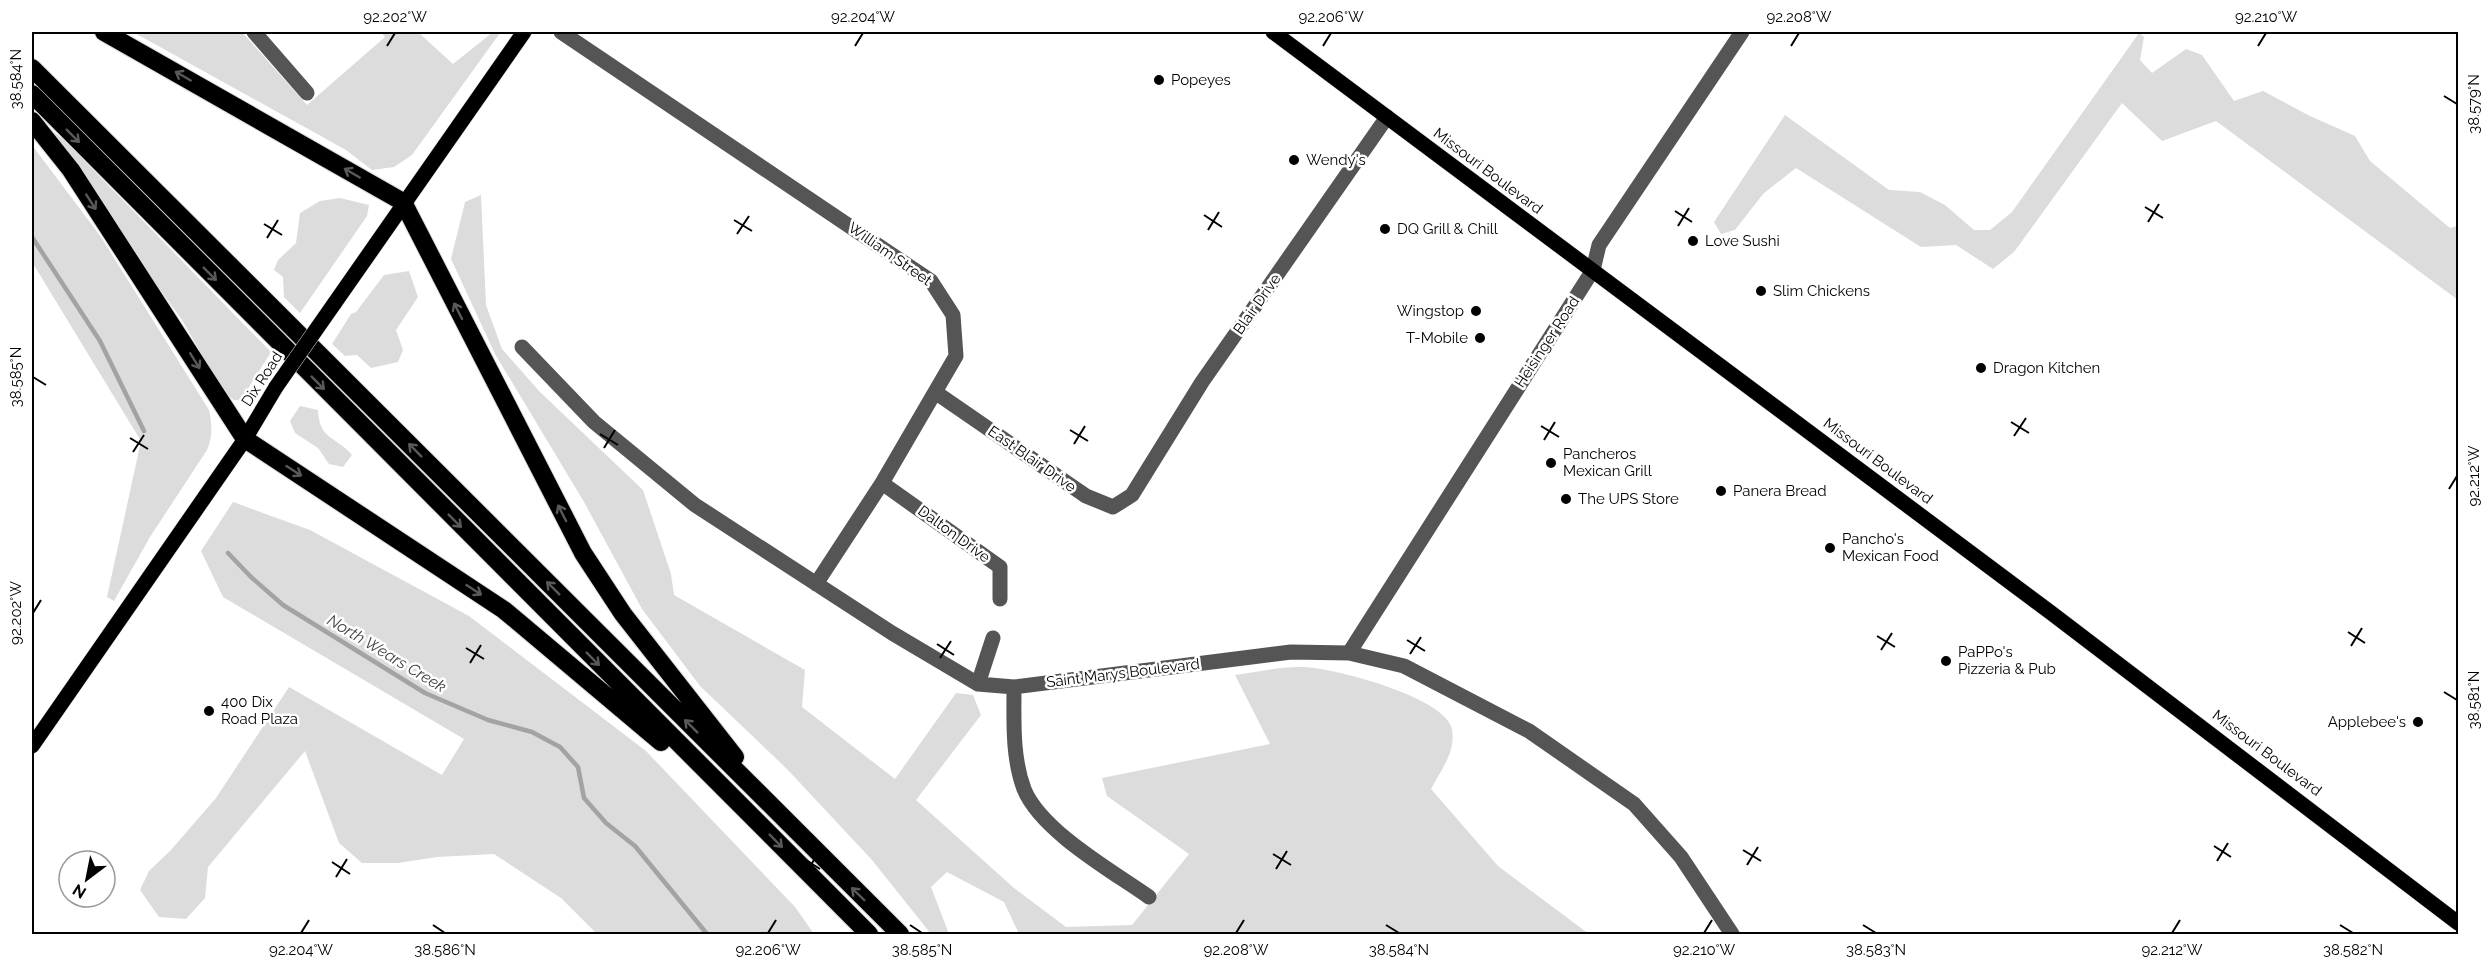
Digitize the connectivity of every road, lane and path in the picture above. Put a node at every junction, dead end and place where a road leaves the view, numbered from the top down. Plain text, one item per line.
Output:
1 (104, 32) edge
2 (254, 32) edge
3 (524, 32) edge
4 (561, 32) edge
5 (1274, 32) edge
6 (1742, 32) edge
7 (32, 68) edge
8 (307, 93) dead end
9 (32, 94) edge
10 (1387, 117) junction
11 (32, 121) edge
12 (403, 202) junction
13 (1593, 270) junction
14 (522, 347) dead end
15 (935, 392) junction
16 (245, 439) junction
17 (882, 483) junction
18 (1132, 495) joint
19 (816, 584) junction
20 (1000, 599) dead end
21 (993, 638) dead end
22 (1349, 653) junction
23 (978, 684) junction
24 (1014, 687) junction
25 (32, 746) edge
26 (754, 820) junction
27 (794, 831) junction
28 (1149, 897) dead end
29 (2458, 923) edge
30 (869, 934) edge
31 (900, 934) edge
32 (1732, 934) edge

12 -> 1 highway
2 - 8 street
3 - 12 main road, Dix Road
4 - 15 street, William Street
5 - 10 main road, Missouri Boulevard
6 - 13 street, Heisinger Road
27 -> 7 highway
9 -> 26 highway
10 - 13 main road, Missouri Boulevard
10 - 18 street, Blair Drive
11 -> 16 highway
12 - 16 main road, Dix Road, bridge
27 -> 12 highway
13 - 22 street, Heisinger Road
13 - 29 main road, Missouri Boulevard
14 - 19 street, Saint Marys Boulevard
15 - 17 street, William Street
15 - 18 street, East Blair Drive
16 - 25 main road, Dix Road
16 -> 26 highway
17 - 19 street, William Street
17 - 20 street, Dalton Drive
19 - 23 street, Saint Marys Boulevard
21 - 23 street
22 - 24 street, Saint Marys Boulevard
22 - 32 street, Saint Marys Boulevard
23 - 24 street, Saint Marys Boulevard
24 - 28 street
26 -> 30 highway
31 -> 27 highway

